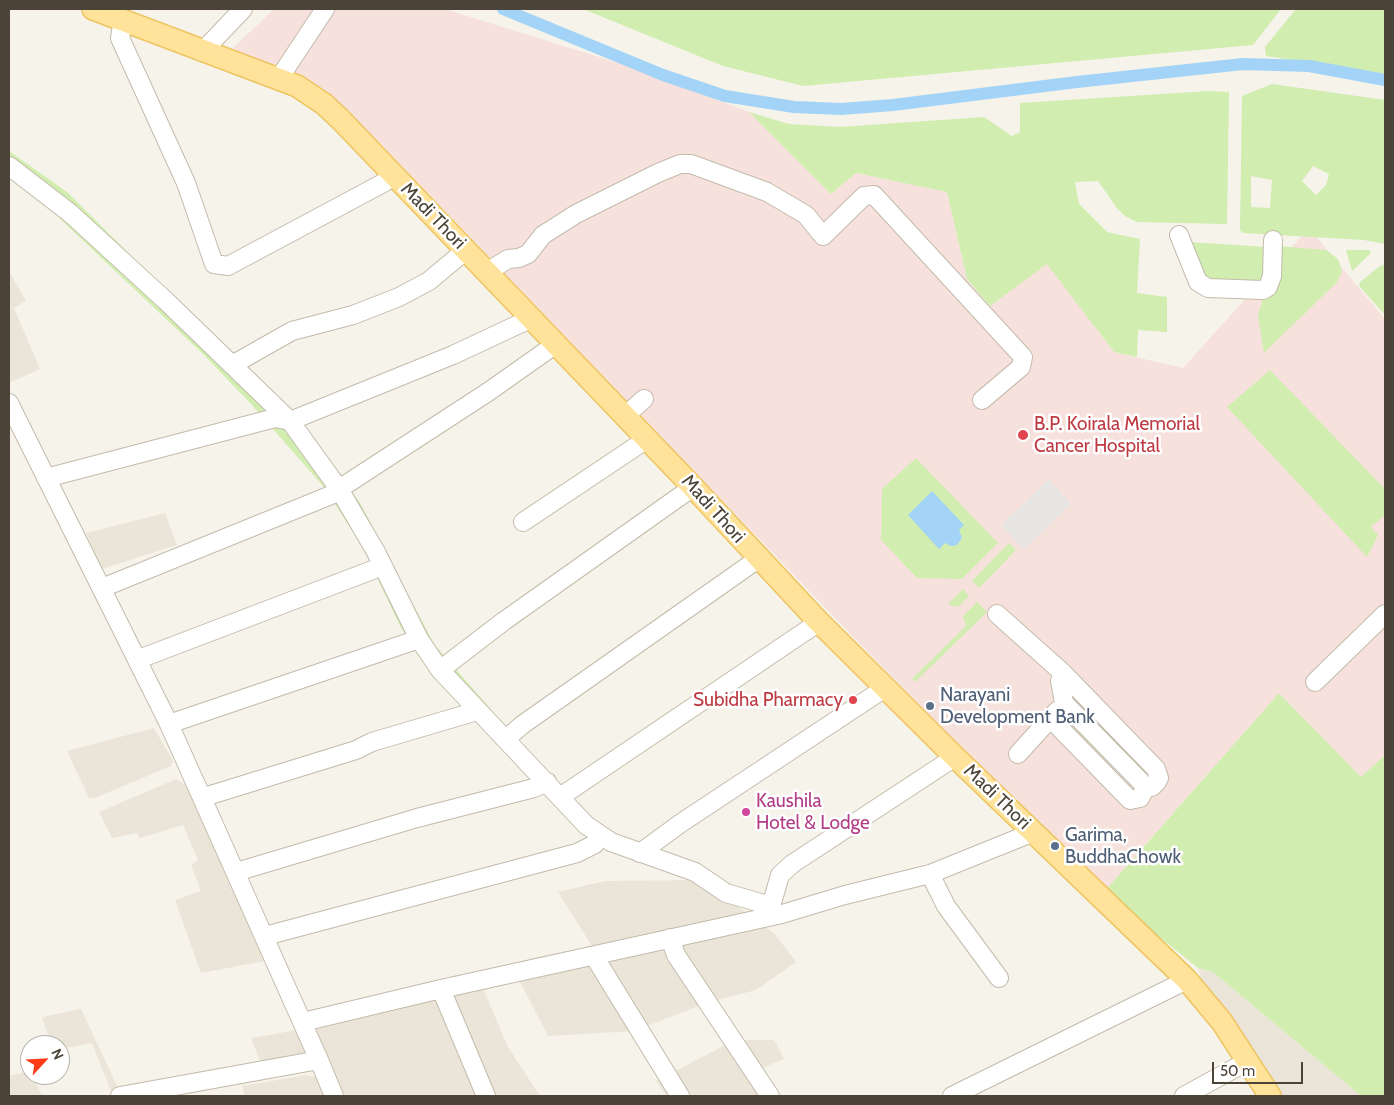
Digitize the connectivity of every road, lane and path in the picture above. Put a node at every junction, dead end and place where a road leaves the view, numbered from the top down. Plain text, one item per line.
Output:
1 (93, 9) edge
2 (243, 9) edge
3 (325, 9) edge
4 (123, 20) junction
5 (202, 52) junction
6 (278, 80) junction
7 (9, 166) edge
8 (394, 175) junction
9 (1179, 235) dead end
10 (1273, 240) dead end
11 (466, 250) junction
12 (487, 272) junction
13 (532, 318) junction
14 (556, 344) junction
15 (232, 366) junction
16 (644, 399) dead end
17 (982, 400) dead end
18 (9, 403) edge
19 (625, 416) junction
20 (290, 421) junction
21 (647, 439) junction
22 (46, 478) junction
23 (693, 487) junction
24 (340, 490) junction
25 (523, 522) dead end
26 (758, 559) junction
27 (383, 566) junction
28 (102, 588) junction
29 (997, 614) dead end
30 (1385, 614) edge
31 (819, 622) junction
32 (419, 639) junction
33 (139, 659) junction
34 (440, 670) junction
35 (1063, 673) junction
36 (1315, 682) dead end
37 (885, 688) junction
38 (1064, 703) junction
39 (477, 711) junction
40 (1050, 719) junction
41 (169, 724) junction
42 (506, 739) junction
43 (1018, 754) dead end
44 (955, 757) junction
45 (547, 782) junction
46 (1146, 787) junction
47 (204, 797) junction
48 (560, 797) junction
49 (1034, 832) junction
50 (599, 836) junction
51 (640, 853) junction
52 (236, 872) junction
53 (930, 874) junction
54 (770, 911) junction
55 (265, 936) junction
56 (670, 938) junction
57 (594, 956) junction
58 (999, 978) dead end
59 (1186, 980) junction
60 (440, 989) junction
61 (303, 1022) junction
62 (319, 1060) junction
63 (1248, 1061) junction
64 (120, 1096) edge
65 (334, 1096) edge
66 (486, 1096) edge
67 (680, 1096) edge
68 (770, 1096) edge
69 (952, 1096) edge
70 (1184, 1096) edge
71 (1270, 1096) edge

1 - 4 main road, Madi Thori
2 - 5 street
3 - 6 street
4 - 5 main road, Madi Thori
4 - 8 street
5 - 6 main road, Madi Thori
6 - 8 main road, Madi Thori
7 - 15 street
8 - 11 main road, Madi Thori
9 - 10 street
11 - 12 main road, Madi Thori
11 - 15 street
12 - 13 main road, Madi Thori
12 - 17 street
13 - 14 main road, Madi Thori
13 - 20 street
14 - 19 main road, Madi Thori
14 - 24 street
15 - 20 street
16 - 19 street
18 - 22 street
19 - 21 main road, Madi Thori
20 - 22 street
20 - 24 street
21 - 23 main road, Madi Thori
21 - 25 street
22 - 28 street
23 - 26 main road, Madi Thori
23 - 34 street
24 - 27 street
24 - 28 street
26 - 31 main road, Madi Thori
26 - 42 street
27 - 32 street
27 - 33 street
28 - 33 street
29 - 35 street
30 - 36 street
31 - 37 main road, Madi Thori
31 - 48 street
32 - 34 street
32 - 41 street
33 - 41 street
34 - 39 street
35 - 38 street
35 - 46 street
37 - 44 main road, Madi Thori
37 - 51 street
38 - 40 street
38 - 46 street
39 - 42 street
39 - 47 street
40 - 43 street
40 - 46 street
41 - 47 street
42 - 45 street
44 - 49 main road, Madi Thori
44 - 54 street
45 - 48 street
45 - 52 street
47 - 52 street
48 - 50 street
49 - 53 street
49 - 59 main road, Madi Thori
50 - 51 street
50 - 55 street
51 - 54 street
52 - 55 street
53 - 54 street
53 - 58 street
54 - 56 street
55 - 61 street
56 - 57 street
56 - 68 street
57 - 60 street
57 - 67 street
59 - 63 main road, Madi Thori
59 - 69 street
60 - 61 street
60 - 66 street
61 - 62 street
62 - 64 street
62 - 65 street
63 - 70 street
63 - 71 main road, Madi Thori

